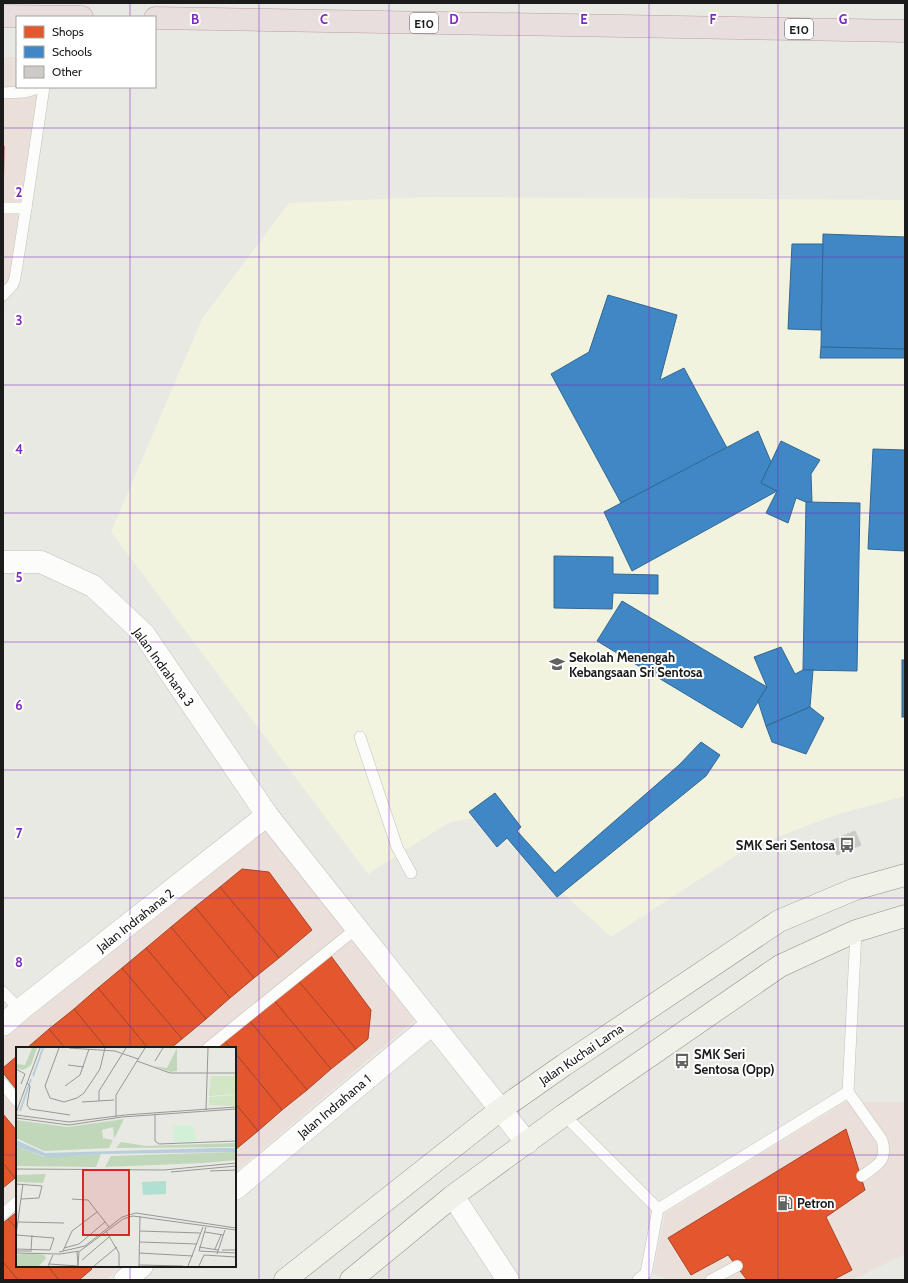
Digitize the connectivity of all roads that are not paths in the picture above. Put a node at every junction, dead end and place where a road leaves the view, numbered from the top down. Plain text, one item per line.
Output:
1 (3, 16) edge
2 (16, 16) edge
3 (156, 18) edge
4 (905, 31) edge
5 (39, 88) edge
6 (43, 88) edge
7 (3, 93) edge
8 (3, 208) edge
9 (26, 208) junction
10 (3, 295) edge
11 (3, 562) edge
12 (360, 737) dead end
13 (267, 815) junction
14 (410, 873) dead end
15 (905, 875) edge
16 (905, 916) edge
17 (357, 928) junction
18 (856, 931) junction
19 (3, 992) edge
20 (20, 1010) junction
21 (432, 1024) junction
22 (3, 1025) edge
23 (209, 1047) edge
24 (3, 1084) edge
25 (848, 1092) junction
26 (16, 1100) edge
27 (500, 1110) junction
28 (564, 1115) junction
29 (527, 1143) junction
30 (862, 1176) dead end
31 (236, 1188) edge
32 (453, 1196) junction
33 (16, 1203) edge
34 (658, 1209) junction
35 (3, 1214) edge
36 (737, 1266) dead end
37 (141, 1267) edge
38 (646, 1278) edge
39 (125, 1280) edge
40 (285, 1280) edge
41 (350, 1280) edge
42 (508, 1280) edge
43 (711, 1280) edge

1 - 2 highway
3 - 4 highway, E10
5 - 7 lane
6 - 9 lane
8 - 9 lane
9 - 10 lane
11 - 13 street, Jalan Indrahana 3
12 - 14 lane
13 - 17 street, Jalan Indrahana 3
13 - 20 street, Jalan Indrahana 2
15 - 27 main road, Jalan Kuchai Lama
16 - 18 main road
17 - 21 street, Jalan Indrahana 3
17 - 23 lane
18 - 25 lane
18 - 28 main road
19 - 20 lane
20 - 22 street, Jalan Indrahana 2
21 - 27 street, Jalan Indrahana 3
21 - 31 street, Jalan Indrahana 1
24 - 26 lane
25 - 30 lane
25 - 34 lane
27 - 29 street, Jalan Indrahana 3
27 - 40 main road, Jalan Kuchai Lama
28 - 29 main road
28 - 34 lane
29 - 32 main road
32 - 41 main road
32 - 42 street
33 - 35 lane
34 - 38 lane
36 - 43 lane
37 - 39 street

